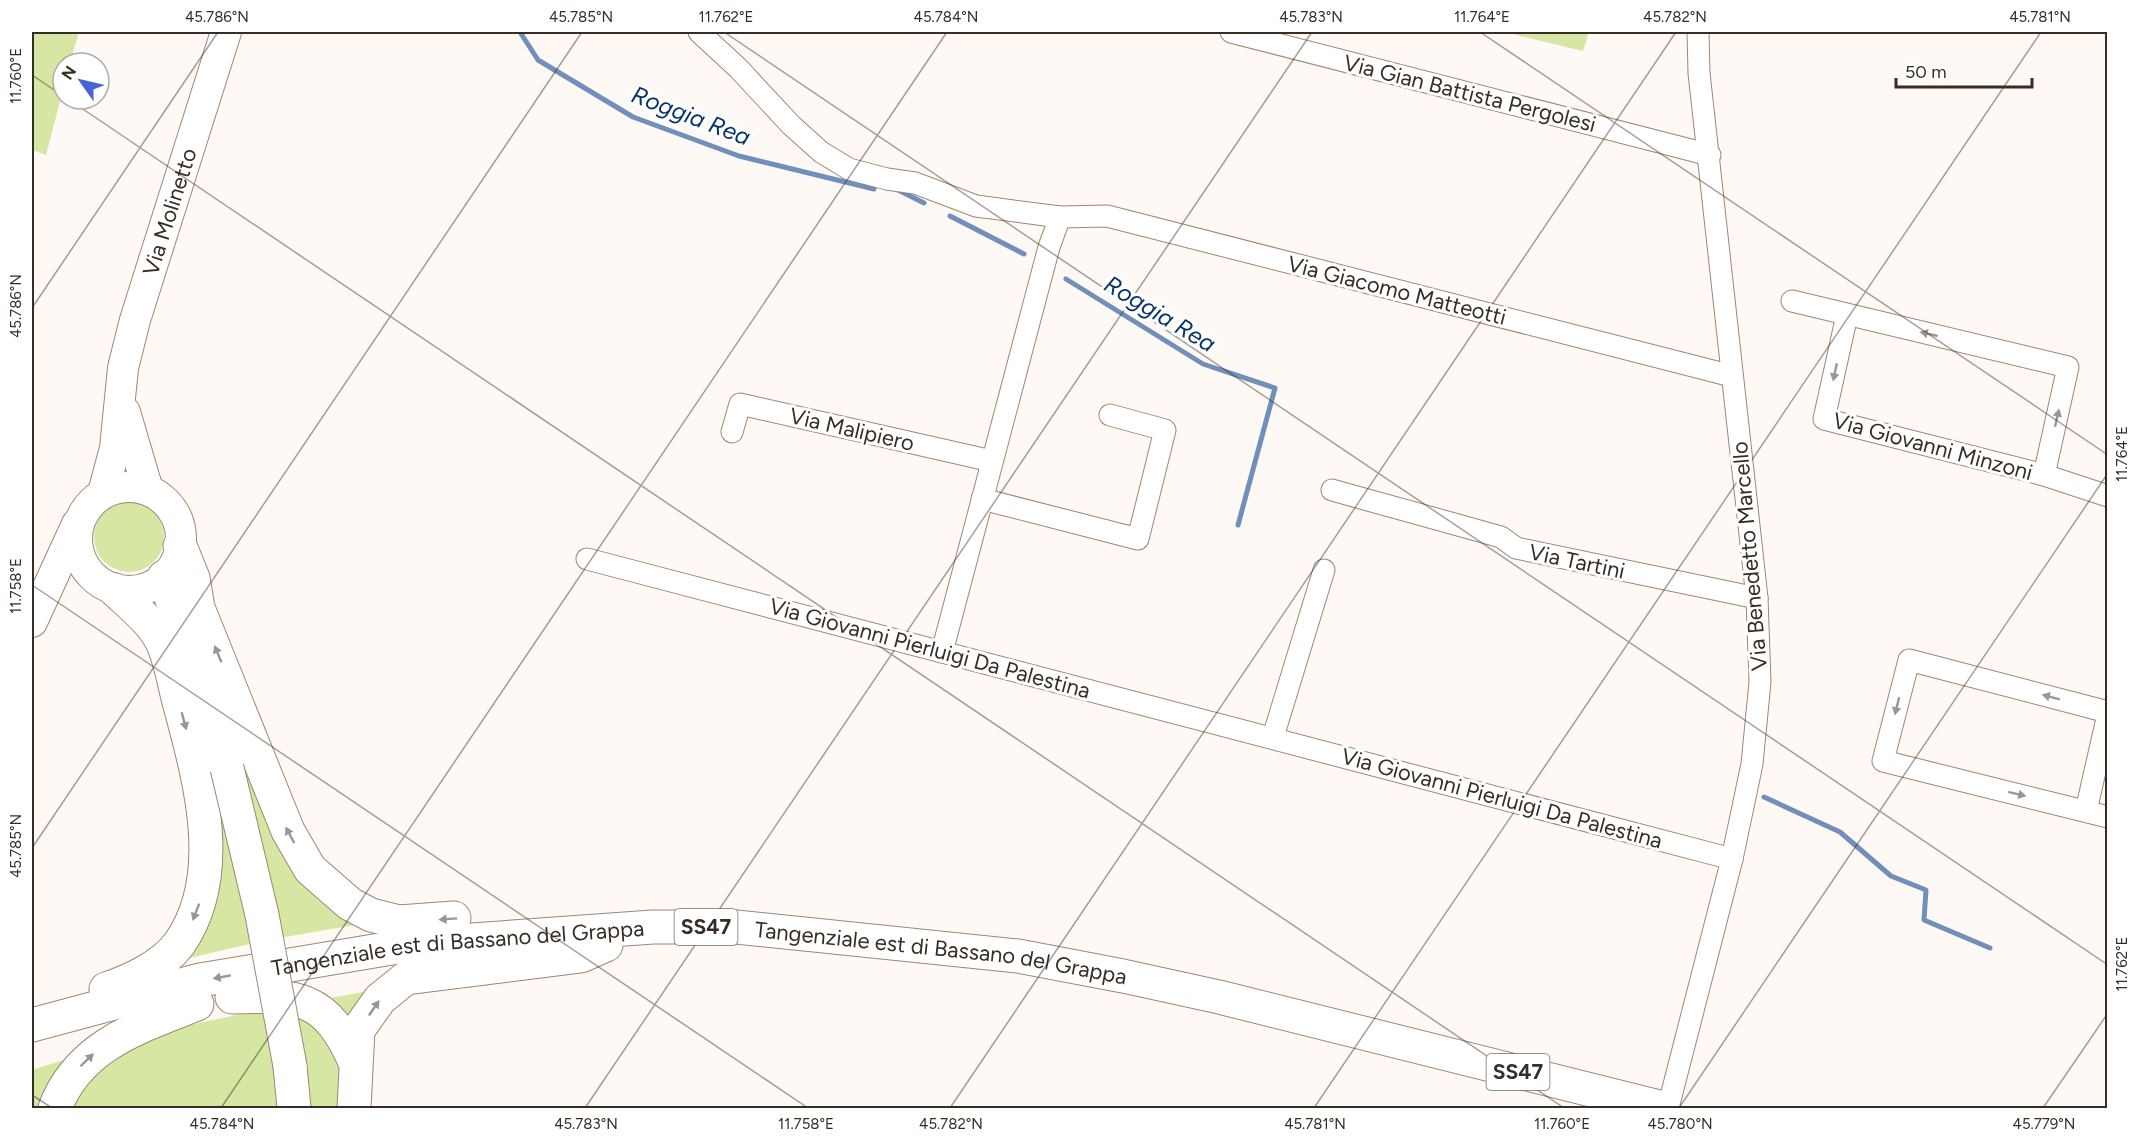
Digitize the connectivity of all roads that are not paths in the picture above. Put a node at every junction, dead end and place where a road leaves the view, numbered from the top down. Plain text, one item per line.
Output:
1 (226, 32) edge
2 (699, 32) edge
3 (1231, 32) edge
4 (1698, 32) edge
5 (1710, 154) junction
6 (1060, 217) junction
7 (1792, 302) dead end
8 (1847, 315) junction
9 (1732, 376) junction
10 (120, 395) junction
11 (1110, 415) dead end
12 (732, 432) dead end
13 (992, 461) junction
14 (2044, 475) junction
15 (148, 490) junction
16 (1332, 490) dead end
17 (103, 493) junction
18 (2108, 496) edge
19 (982, 499) junction
20 (81, 518) junction
21 (180, 546) junction
22 (587, 559) dead end
23 (1324, 570) dead end
24 (164, 577) junction
25 (103, 583) junction
26 (1757, 598) junction
27 (37, 610) edge
28 (942, 652) junction
29 (2108, 713) edge
30 (1272, 737) junction
31 (2086, 811) junction
32 (2108, 817) edge
33 (1732, 859) junction
34 (736, 927) junction
35 (606, 945) junction
36 (232, 997) junction
37 (197, 1004) junction
38 (32, 1009) edge
39 (32, 1025) edge
40 (32, 1045) edge
41 (355, 1062) junction
42 (55, 1108) edge
43 (294, 1108) edge
44 (354, 1108) edge
45 (1585, 1108) edge
46 (1662, 1108) edge

1 - 10 main road, Via Molinetto
2 - 6 street, Via Giacomo Matteotti
3 - 5 street, Via Gian Battista Pergolesi
4 - 5 street, Via Benedetto Marcello
5 - 9 street, Via Benedetto Marcello
6 - 9 street, Via Giacomo Matteotti
6 - 13 street
7 - 8 street
8 -> 14 street, Via Giovanni Minzoni
14 -> 8 street
9 - 26 street, Via Benedetto Marcello
10 - 15 main road, Via Molinetto
10 - 17 main road, Via Molinetto
11 - 19 street
12 - 13 street, Via Malipiero
13 - 19 street
14 - 18 street, Via Giovanni Minzoni
15 - 17 main road
15 - 21 main road
16 - 26 street, Via Tartini
17 - 20 main road, Via Molinetto
19 - 28 street
20 - 25 main road
20 - 27 main road, Via Molinetto
21 - 24 main road
34 -> 21 highway
22 - 28 street, Via Giovanni Pierluigi Da Palestina
23 - 30 street
24 - 25 main road, Via Molinetto
24 - 43 highway, bridge
25 - 27 main road, Via Molinetto
25 -> 38 highway
26 - 33 street, Via Benedetto Marcello
28 - 30 street, Via Giovanni Pierluigi Da Palestina
29 - 31 street
29 -> 31 street
30 - 33 street, Via Giovanni Pierluigi Da Palestina
31 - 32 street
33 - 46 street, Via Benedetto Marcello
34 -> 39 highway, Tangenziale est di Bassano del Grappa / SS47
34 - 46 highway, Tangenziale est di Bassano del Grappa / SS47
35 - 36 highway, Tangenziale est di Bassano del Grappa / SS47
41 -> 35 highway
35 - 45 highway, Tangenziale est di Bassano del Grappa / SS47
36 - 37 highway, Tangenziale est di Bassano del Grappa / SS47
36 - 41 highway
37 - 40 highway, Tangenziale est di Bassano del Grappa / SS47
42 -> 37 highway
41 - 44 highway

